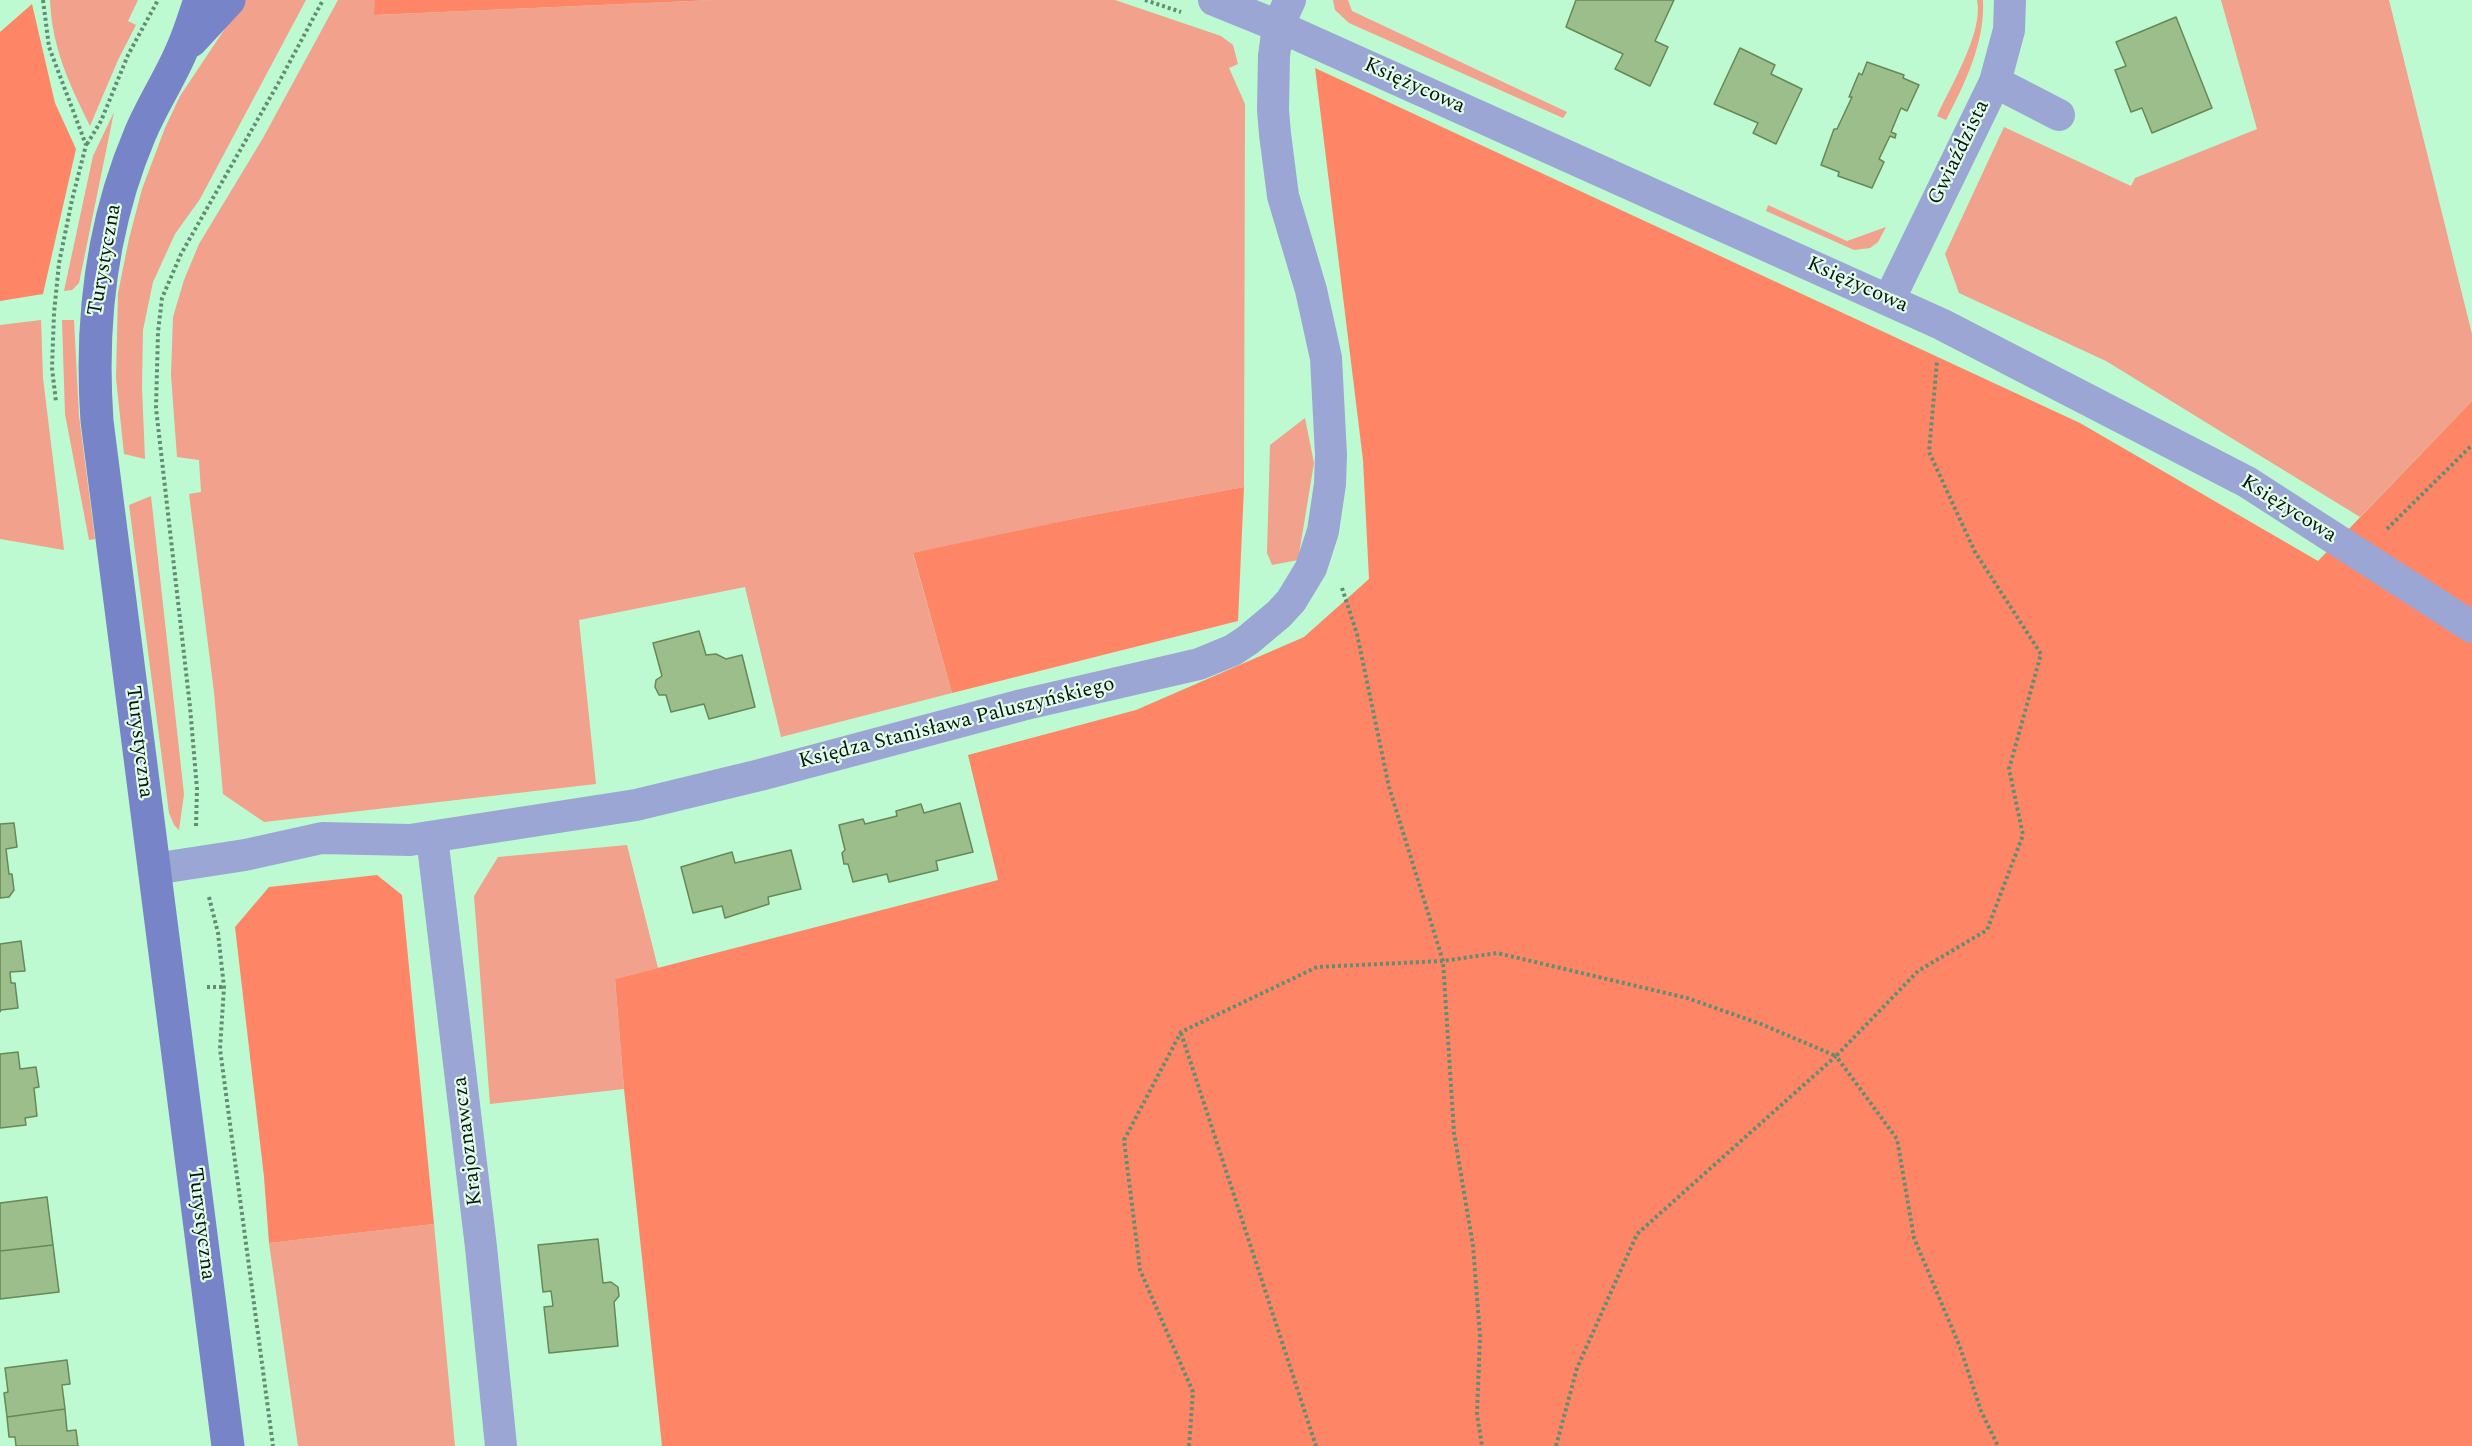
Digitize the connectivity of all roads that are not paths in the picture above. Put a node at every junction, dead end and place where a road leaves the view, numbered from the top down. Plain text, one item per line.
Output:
1 (200, 0) edge
2 (229, 0) edge
3 (1214, 0) edge
4 (2010, 0) edge
5 (1284, 13) edge
6 (182, 51) junction
7 (1995, 82) junction
8 (2059, 115) dead end
9 (1889, 300) junction
10 (2472, 627) edge
11 (432, 837) junction
12 (154, 869) junction
13 (228, 1446) edge
14 (501, 1446) edge

1 - 6 main road, Turystyczna
2 - 6 main road, Turystyczna
3 - 5 street, Księżycowa
4 - 7 street, Gwiaździsta
5 - 9 street, Księżycowa
5 - 11 street, Księdza Stanisława Paluszyńskiego
6 - 12 main road, Turystyczna
7 - 8 street
7 - 9 street, Gwiaździsta
9 - 10 street, Księżycowa
11 - 12 street, Księdza Stanisława Paluszyńskiego
11 - 14 street, Krajoznawcza
12 - 13 main road, Turystyczna

